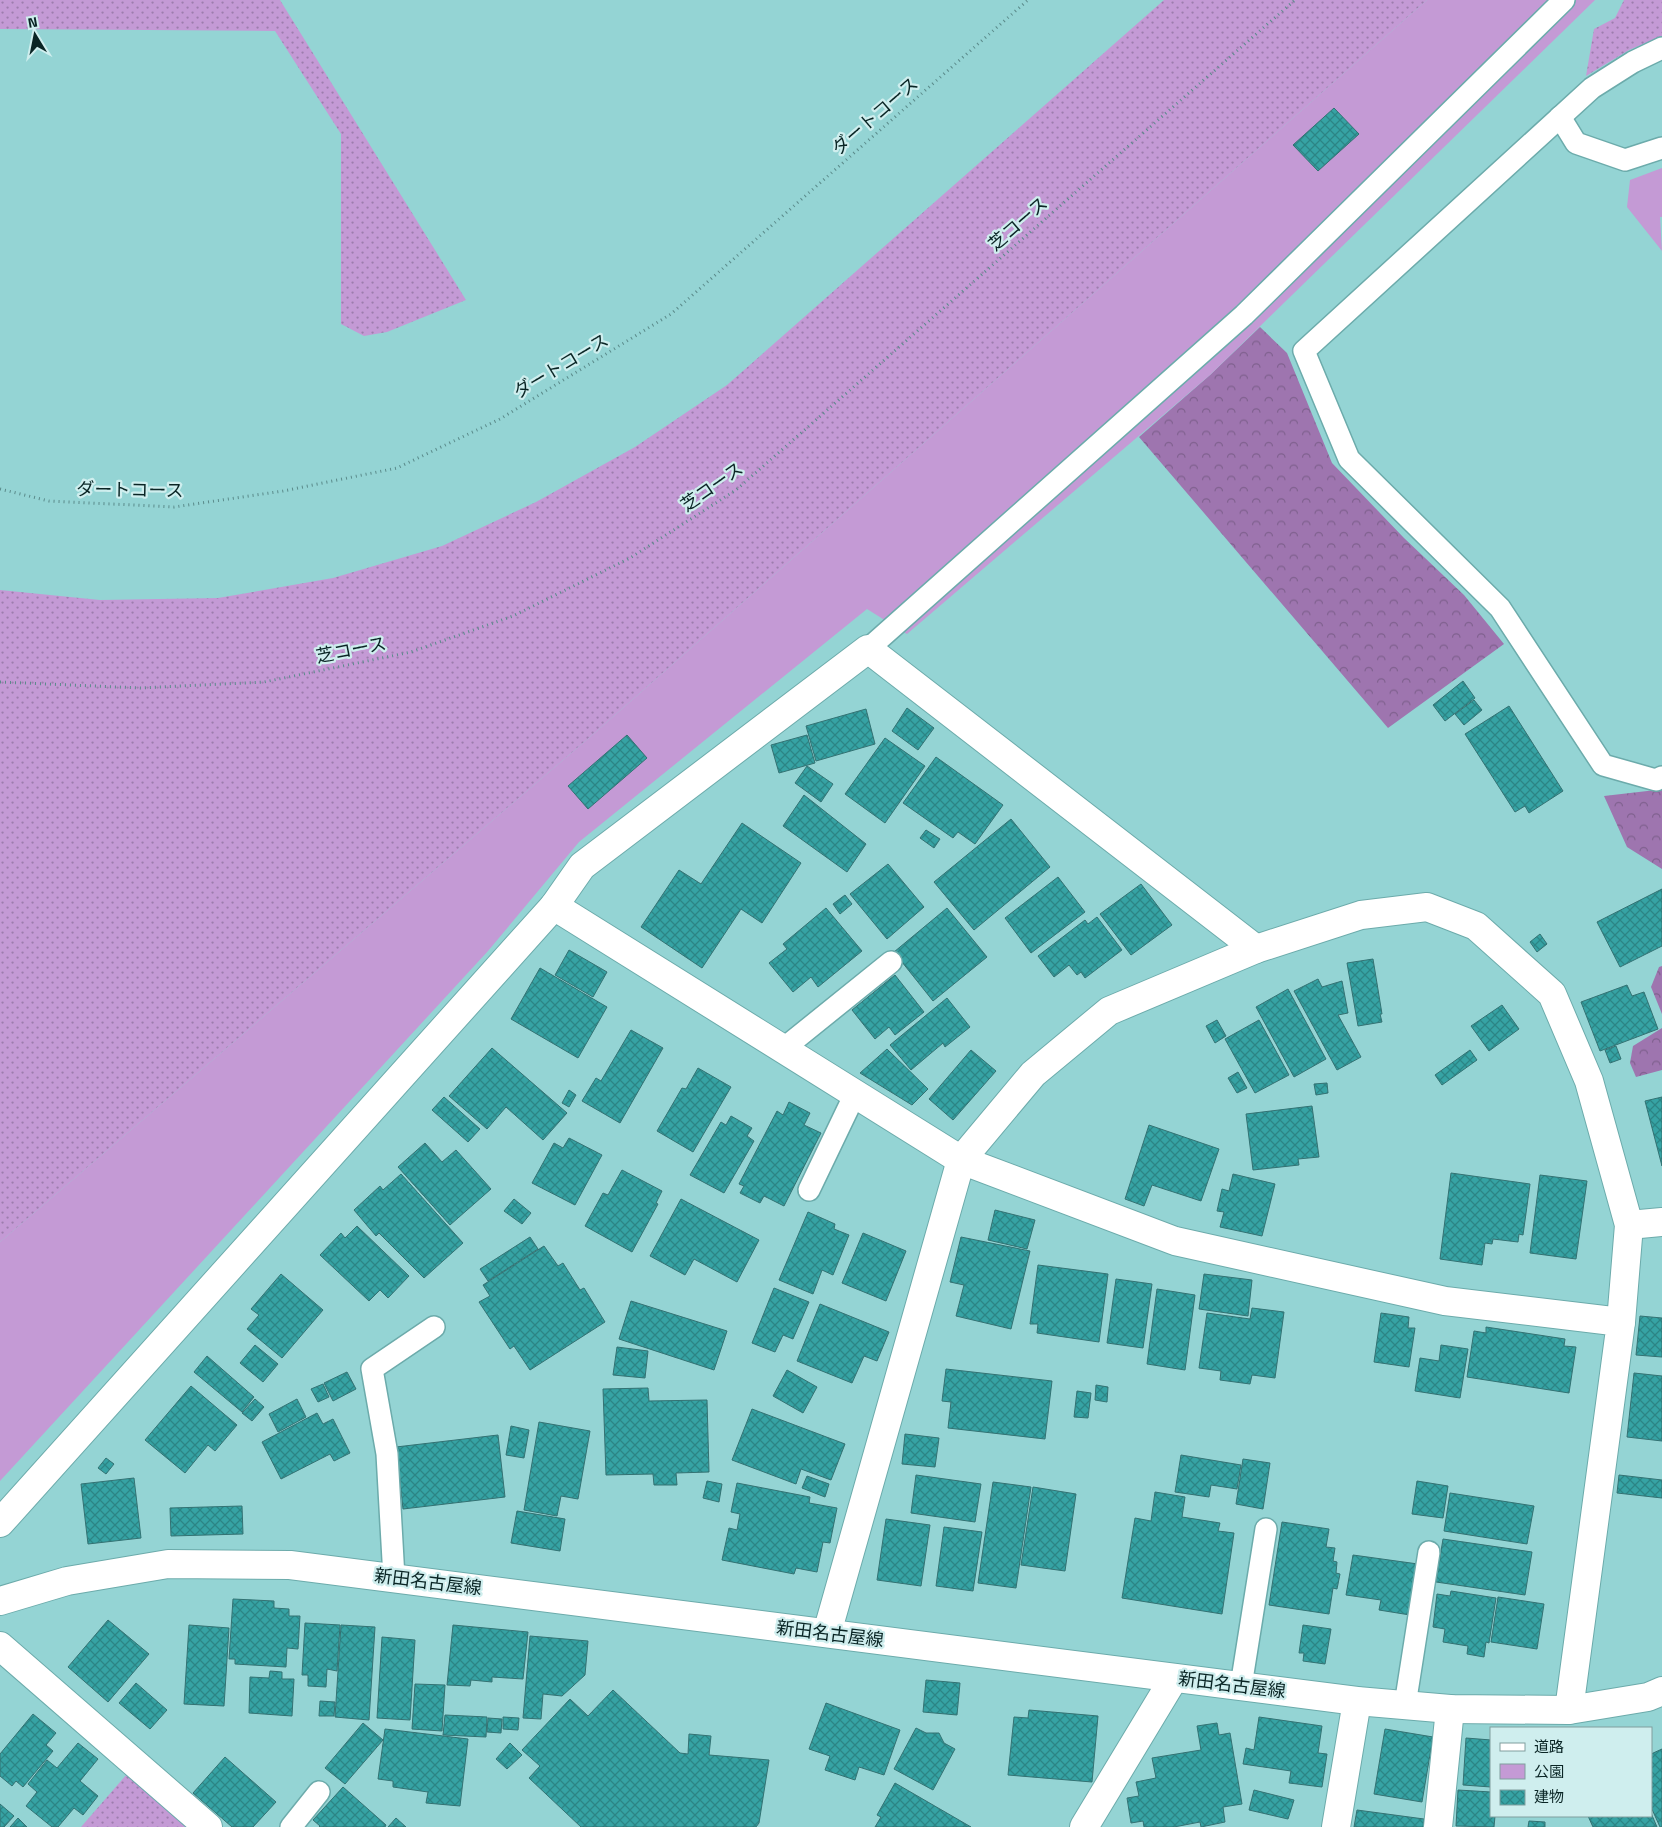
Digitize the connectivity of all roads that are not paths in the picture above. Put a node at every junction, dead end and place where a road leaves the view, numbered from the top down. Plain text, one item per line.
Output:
1 (1564, 0) edge
2 (1662, 48) edge
3 (1560, 117) junction
4 (1662, 148) edge
5 (868, 649) junction
6 (1662, 777) edge
7 (554, 906) junction
8 (1256, 949) junction
9 (891, 962) dead end
10 (783, 1049) junction
11 (856, 1094) junction
12 (961, 1160) junction
13 (809, 1190) dead end
14 (1662, 1222) edge
15 (1629, 1225) junction
16 (1621, 1322) junction
17 (434, 1327) dead end
18 (0, 1523) edge
19 (1266, 1529) dead end
20 (1429, 1552) dead end
21 (394, 1578) junction
22 (0, 1601) edge
23 (827, 1633) junction
24 (0, 1646) edge
25 (1174, 1678) junction
26 (1241, 1686) junction
27 (1662, 1691) edge
28 (1357, 1701) junction
29 (1405, 1704) junction
30 (1450, 1709) junction
31 (1569, 1710) junction
32 (319, 1792) dead end
33 (208, 1827) edge
34 (291, 1827) edge
35 (1084, 1827) edge
36 (1336, 1827) edge
37 (1438, 1827) edge

1 - 5 lane
2 - 3 lane
3 - 4 lane
3 - 6 lane
5 - 7 street
5 - 8 street
7 - 10 street
7 - 18 street
8 - 12 street
8 - 15 street
9 - 10 lane
10 - 11 street
11 - 12 street
11 - 13 lane
12 - 16 street
12 - 23 street
14 - 15 street
15 - 16 street
16 - 31 street
17 - 21 lane
19 - 26 lane
20 - 29 lane
21 - 22 street, 新田名古屋線
21 - 23 street, 新田名古屋線
23 - 25 street, 新田名古屋線
24 - 33 street
25 - 26 street, 新田名古屋線
25 - 35 street
26 - 28 street, 新田名古屋線
27 - 31 street, 新田名古屋線
28 - 29 street, 新田名古屋線
28 - 36 street
29 - 30 street, 新田名古屋線
30 - 31 street, 新田名古屋線
30 - 37 street
32 - 34 lane

